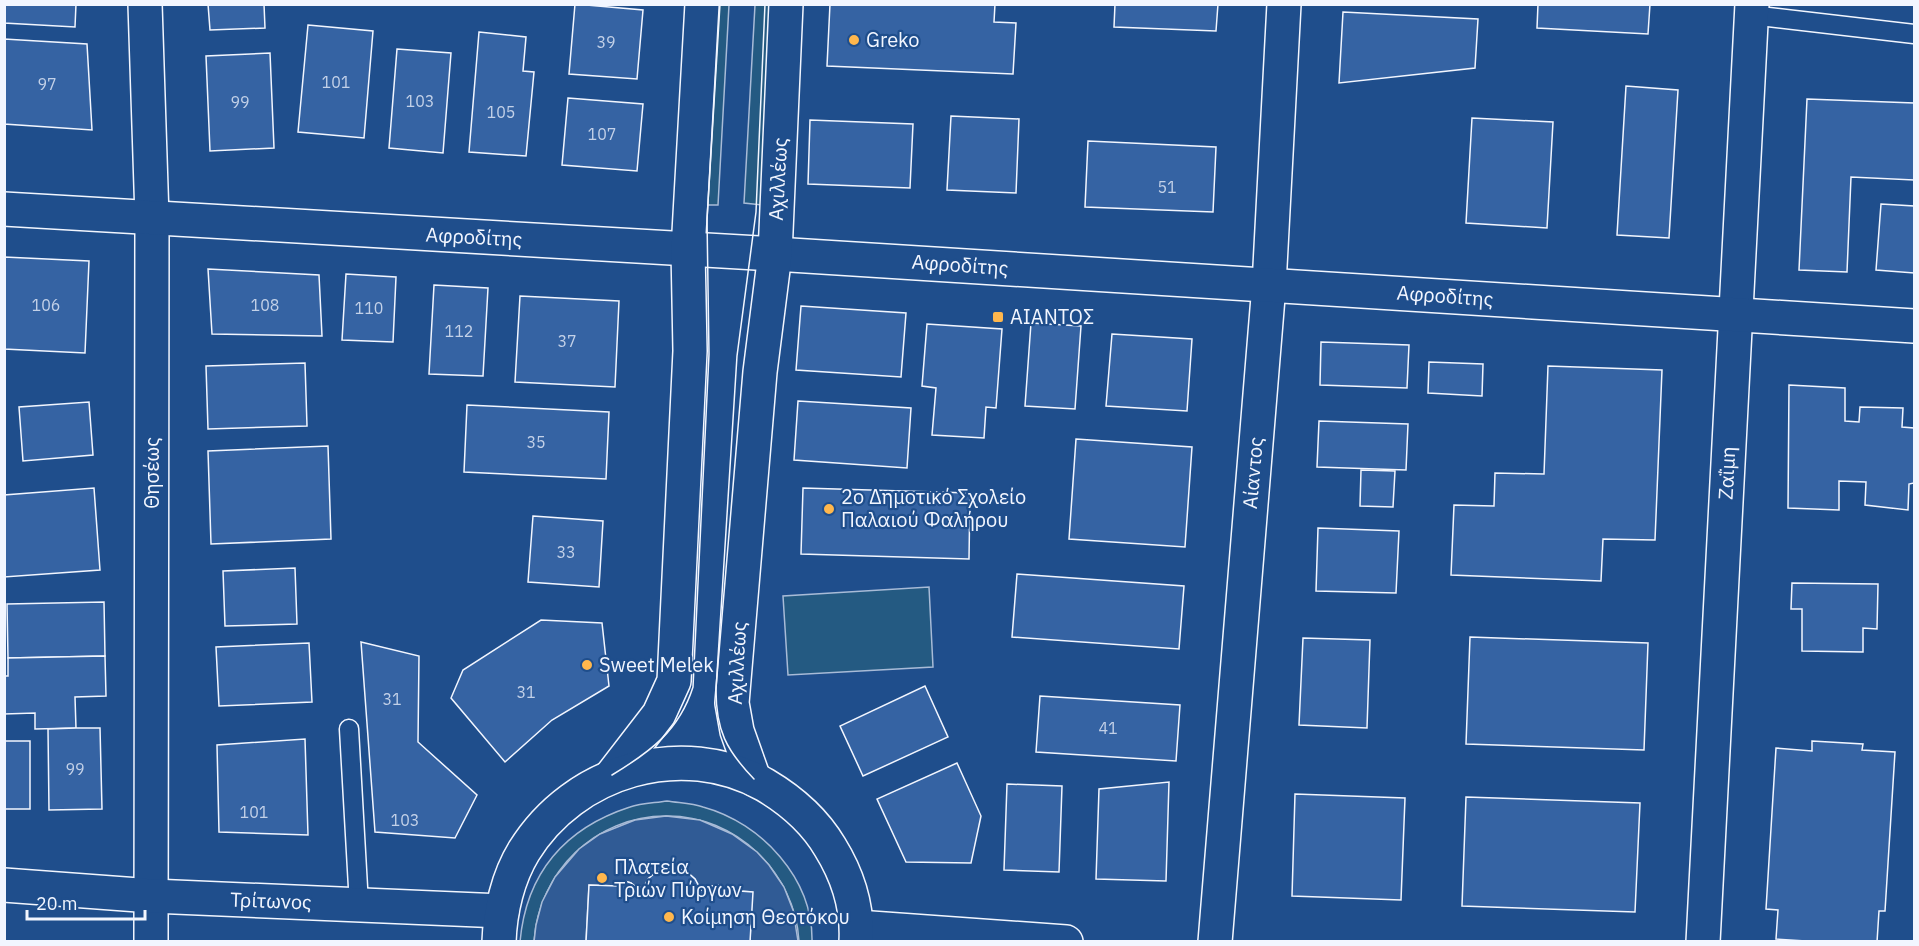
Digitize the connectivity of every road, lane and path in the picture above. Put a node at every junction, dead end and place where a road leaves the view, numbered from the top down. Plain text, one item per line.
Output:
1 (146, 4) edge
2 (702, 4) edge
3 (786, 4) edge
4 (1284, 4) edge
5 (1752, 10) edge
6 (1914, 34) edge
7 (4, 208) edge
8 (152, 218) junction
9 (688, 250) junction
10 (774, 254) junction
11 (1269, 285) junction
12 (1735, 315) junction
13 (1914, 326) edge
14 (349, 729) dead end
15 (612, 775) junction
16 (754, 779) junction
17 (4, 885) edge
18 (152, 896) junction
19 (359, 905) junction
20 (500, 926) edge
21 (856, 934) edge
22 (151, 942) edge
23 (1066, 942) edge
24 (1215, 942) edge
25 (1703, 942) edge

1 - 8 street, Θησέως
2 - 9 street
3 - 10 street, Αχιλλέως
4 - 11 street, Αίαντος
5 - 6 lane
5 - 12 street, Ζαΐμη
7 - 8 street, Αφροδίτης
8 - 9 street, Αφροδίτης
8 - 18 street, Θησέως
9 - 10 street, Αφροδίτης
9 - 15 street
10 - 11 street, Αφροδίτης
10 - 16 street, Αχιλλέως
11 - 12 street, Αφροδίτης
11 - 24 street, Αίαντος
12 - 13 street, Αφροδίτης
12 - 25 street, Ζαΐμη
14 - 19 lane
15 - 16 street
15 - 20 street
16 - 21 street
17 - 18 street, Τρίτωνος
18 - 19 street, Τρίτωνος
18 - 22 street, Θησέως
19 - 20 street, Τρίτωνος
21 - 23 street

